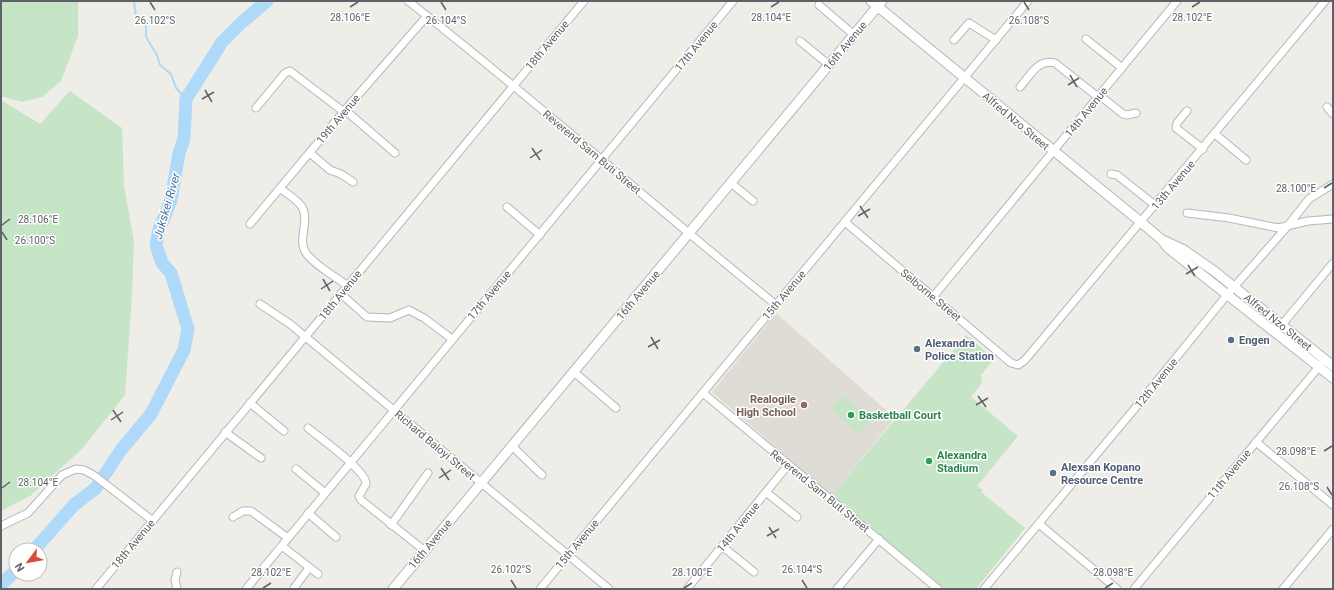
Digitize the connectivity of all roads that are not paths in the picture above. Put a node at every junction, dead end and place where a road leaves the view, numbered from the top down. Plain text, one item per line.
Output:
1 (408, 1) edge
2 (584, 1) edge
3 (733, 1) edge
4 (1028, 1) edge
5 (1177, 1) edge
6 (1325, 1) edge
7 (877, 3) edge
8 (819, 5) dead end
9 (428, 16) junction
10 (854, 35) junction
11 (1086, 39) dead end
12 (954, 40) dead end
13 (996, 40) junction
14 (800, 41) dead end
15 (829, 64) junction
16 (1122, 68) junction
17 (965, 78) junction
18 (513, 86) junction
19 (1020, 87) dead end
20 (1098, 96) junction
21 (1327, 107) dead end
22 (256, 108) dead end
23 (344, 111) junction
24 (1187, 111) dead end
25 (1136, 113) dead end
26 (1333, 114) edge
27 (1215, 134) junction
28 (1203, 149) junction
29 (1053, 152) junction
30 (310, 153) junction
31 (395, 153) dead end
32 (1246, 160) dead end
33 (602, 161) junction
34 (1111, 174) dead end
35 (353, 182) dead end
36 (731, 183) junction
37 (1333, 184) edge
38 (280, 189) junction
39 (753, 201) dead end
40 (1156, 206) junction
41 (507, 207) dead end
42 (1187, 213) dead end
43 (1333, 219) edge
44 (845, 222) junction
45 (1142, 223) junction
46 (250, 224) dead end
47 (1286, 228) junction
48 (688, 234) junction
49 (540, 235) junction
50 (1162, 240) junction
51 (1333, 263) edge
52 (348, 286) junction
53 (1234, 287) junction
54 (341, 294) junction
55 (1227, 295) junction
56 (933, 297) junction
57 (260, 304) dead end
58 (775, 304) junction
59 (1279, 329) junction
60 (306, 337) junction
61 (452, 339) junction
62 (1018, 366) joint
63 (1329, 367) edge
64 (574, 372) junction
65 (702, 393) junction
66 (250, 404) junction
67 (616, 408) dead end
68 (394, 411) junction
69 (308, 428) dead end
70 (284, 431) dead end
71 (225, 432) junction
72 (1256, 442) junction
73 (512, 446) junction
74 (261, 458) dead end
75 (350, 462) junction
76 (788, 465) junction
77 (296, 469) dead end
78 (428, 473) dead end
79 (542, 475) dead end
80 (481, 483) junction
81 (325, 492) junction
82 (766, 492) junction
83 (1333, 505) edge
84 (308, 513) junction
85 (233, 517) dead end
86 (797, 517) dead end
87 (152, 522) junction
88 (1039, 524) junction
89 (391, 525) junction
90 (1, 526) edge
91 (1333, 529) edge
92 (336, 537) dead end
93 (288, 538) junction
94 (879, 539) junction
95 (282, 546) junction
96 (722, 546) junction
97 (425, 551) junction
98 (567, 556) junction
99 (309, 568) junction
100 (177, 572) dead end
101 (754, 572) dead end
102 (318, 574) dead end
103 (294, 588) dead end
104 (96, 589) edge
105 (177, 589) edge
106 (246, 589) edge
107 (393, 589) edge
108 (540, 589) edge
109 (609, 589) edge
110 (687, 589) edge
111 (837, 589) edge
112 (938, 589) edge
113 (984, 589) edge
114 (1117, 589) edge
115 (1134, 589) edge
116 (1283, 589) edge

1 - 9 street, Reverend Sam Buti Street
2 - 18 street, 18th Avenue
3 - 33 street, 17th Avenue
4 - 13 street, 15th Avenue
5 - 16 street, 14th Avenue
6 - 27 street, 13th Avenue
7 - 10 street, 16th Avenue
7 - 17 street, Alfred Nzo Street
8 - 10 street
9 - 18 street, Reverend Sam Buti Street
9 - 23 street, 19th Avenue
10 - 15 street, 16th Avenue
11 - 16 street
12 - 13 street
13 - 17 street, 15th Avenue
14 - 15 street
15 - 36 street, 16th Avenue
16 - 20 street, 14th Avenue
17 - 29 street, Alfred Nzo Street
17 - 44 street, 15th Avenue
18 - 33 street, Reverend Sam Buti Street
18 - 52 street, 18th Avenue
19 - 20 street
20 - 25 street
20 - 29 street, 14th Avenue
21 - 26 street
22 - 23 street
23 - 30 street, 19th Avenue
23 - 31 street
24 - 28 street
27 - 28 street, 13th Avenue
27 - 32 street
28 - 40 street, 13th Avenue
29 - 45 street, Alfred Nzo Street
29 - 56 street, 14th Avenue
30 - 35 street
30 - 38 street, 19th Avenue
33 - 48 street, Reverend Sam Buti Street
33 - 49 street, 17th Avenue
34 - 40 street
36 - 39 street
36 - 48 street, 16th Avenue
37 - 47 street, 12th Avenue
38 - 46 street, 19th Avenue
38 - 52 street
40 - 45 street, 13th Avenue
41 - 49 street
42 - 47 street
43 - 47 street
44 - 56 street, Selborne Street
44 - 58 street, 15th Avenue
45 - 50 street, Alfred Nzo Street
45 - 62 street, 13th Avenue
47 - 53 street, 12th Avenue
48 - 58 street, Reverend Sam Buti Street
48 - 64 street, 16th Avenue
49 - 61 street, 17th Avenue
50 - 53 street, Alfred Nzo Street
50 - 55 street, Alfred Nzo Street
51 - 59 street
52 - 54 street, 18th Avenue
53 - 55 street, 12th Avenue
53 - 59 street, Alfred Nzo Street
54 - 60 street, 18th Avenue
54 - 61 street
55 - 59 street, Alfred Nzo Street
55 - 88 street, 12th Avenue
56 - 62 street, Selborne Street
57 - 60 street, Richard Baloyi Street
58 - 65 street, 15th Avenue
59 - 63 street, Alfred Nzo Street
60 - 66 street, 18th Avenue
60 - 68 street, Richard Baloyi Street
61 - 68 street, 17th Avenue
63 - 72 street, 11th Avenue
64 - 67 street
64 - 73 street, 16th Avenue
65 - 76 street, Reverend Sam Buti Street
65 - 98 street, 15th Avenue
66 - 70 street
66 - 71 street, 18th Avenue
68 - 75 street, 17th Avenue
68 - 80 street, Richard Baloyi Street
69 - 75 street
71 - 74 street
71 - 87 street, 18th Avenue
72 - 83 street
72 - 115 street, 11th Avenue
73 - 79 street
73 - 80 street, 16th Avenue
75 - 81 street, 17th Avenue
75 - 89 street
76 - 82 street, 14th Avenue
76 - 94 street, Reverend Sam Buti Street
77 - 81 street
78 - 89 street
80 - 97 street, 16th Avenue
80 - 98 street, Richard Baloyi Street
81 - 84 street, 17th Avenue
82 - 86 street
82 - 96 street, 14th Avenue
84 - 92 street
84 - 93 street, 17th Avenue
85 - 93 street
87 - 90 street
87 - 104 street, 18th Avenue
88 - 113 street, 12th Avenue
88 - 114 street
89 - 97 street
91 - 116 street
93 - 95 street, 17th Avenue
94 - 111 street
94 - 112 street, Reverend Sam Buti Street
95 - 99 street
95 - 106 street, 17th Avenue
96 - 101 street
96 - 110 street, 14th Avenue
97 - 107 street, 16th Avenue
98 - 108 street, 15th Avenue
98 - 109 street, Richard Baloyi Street
99 - 102 street
99 - 103 street
100 - 105 street

